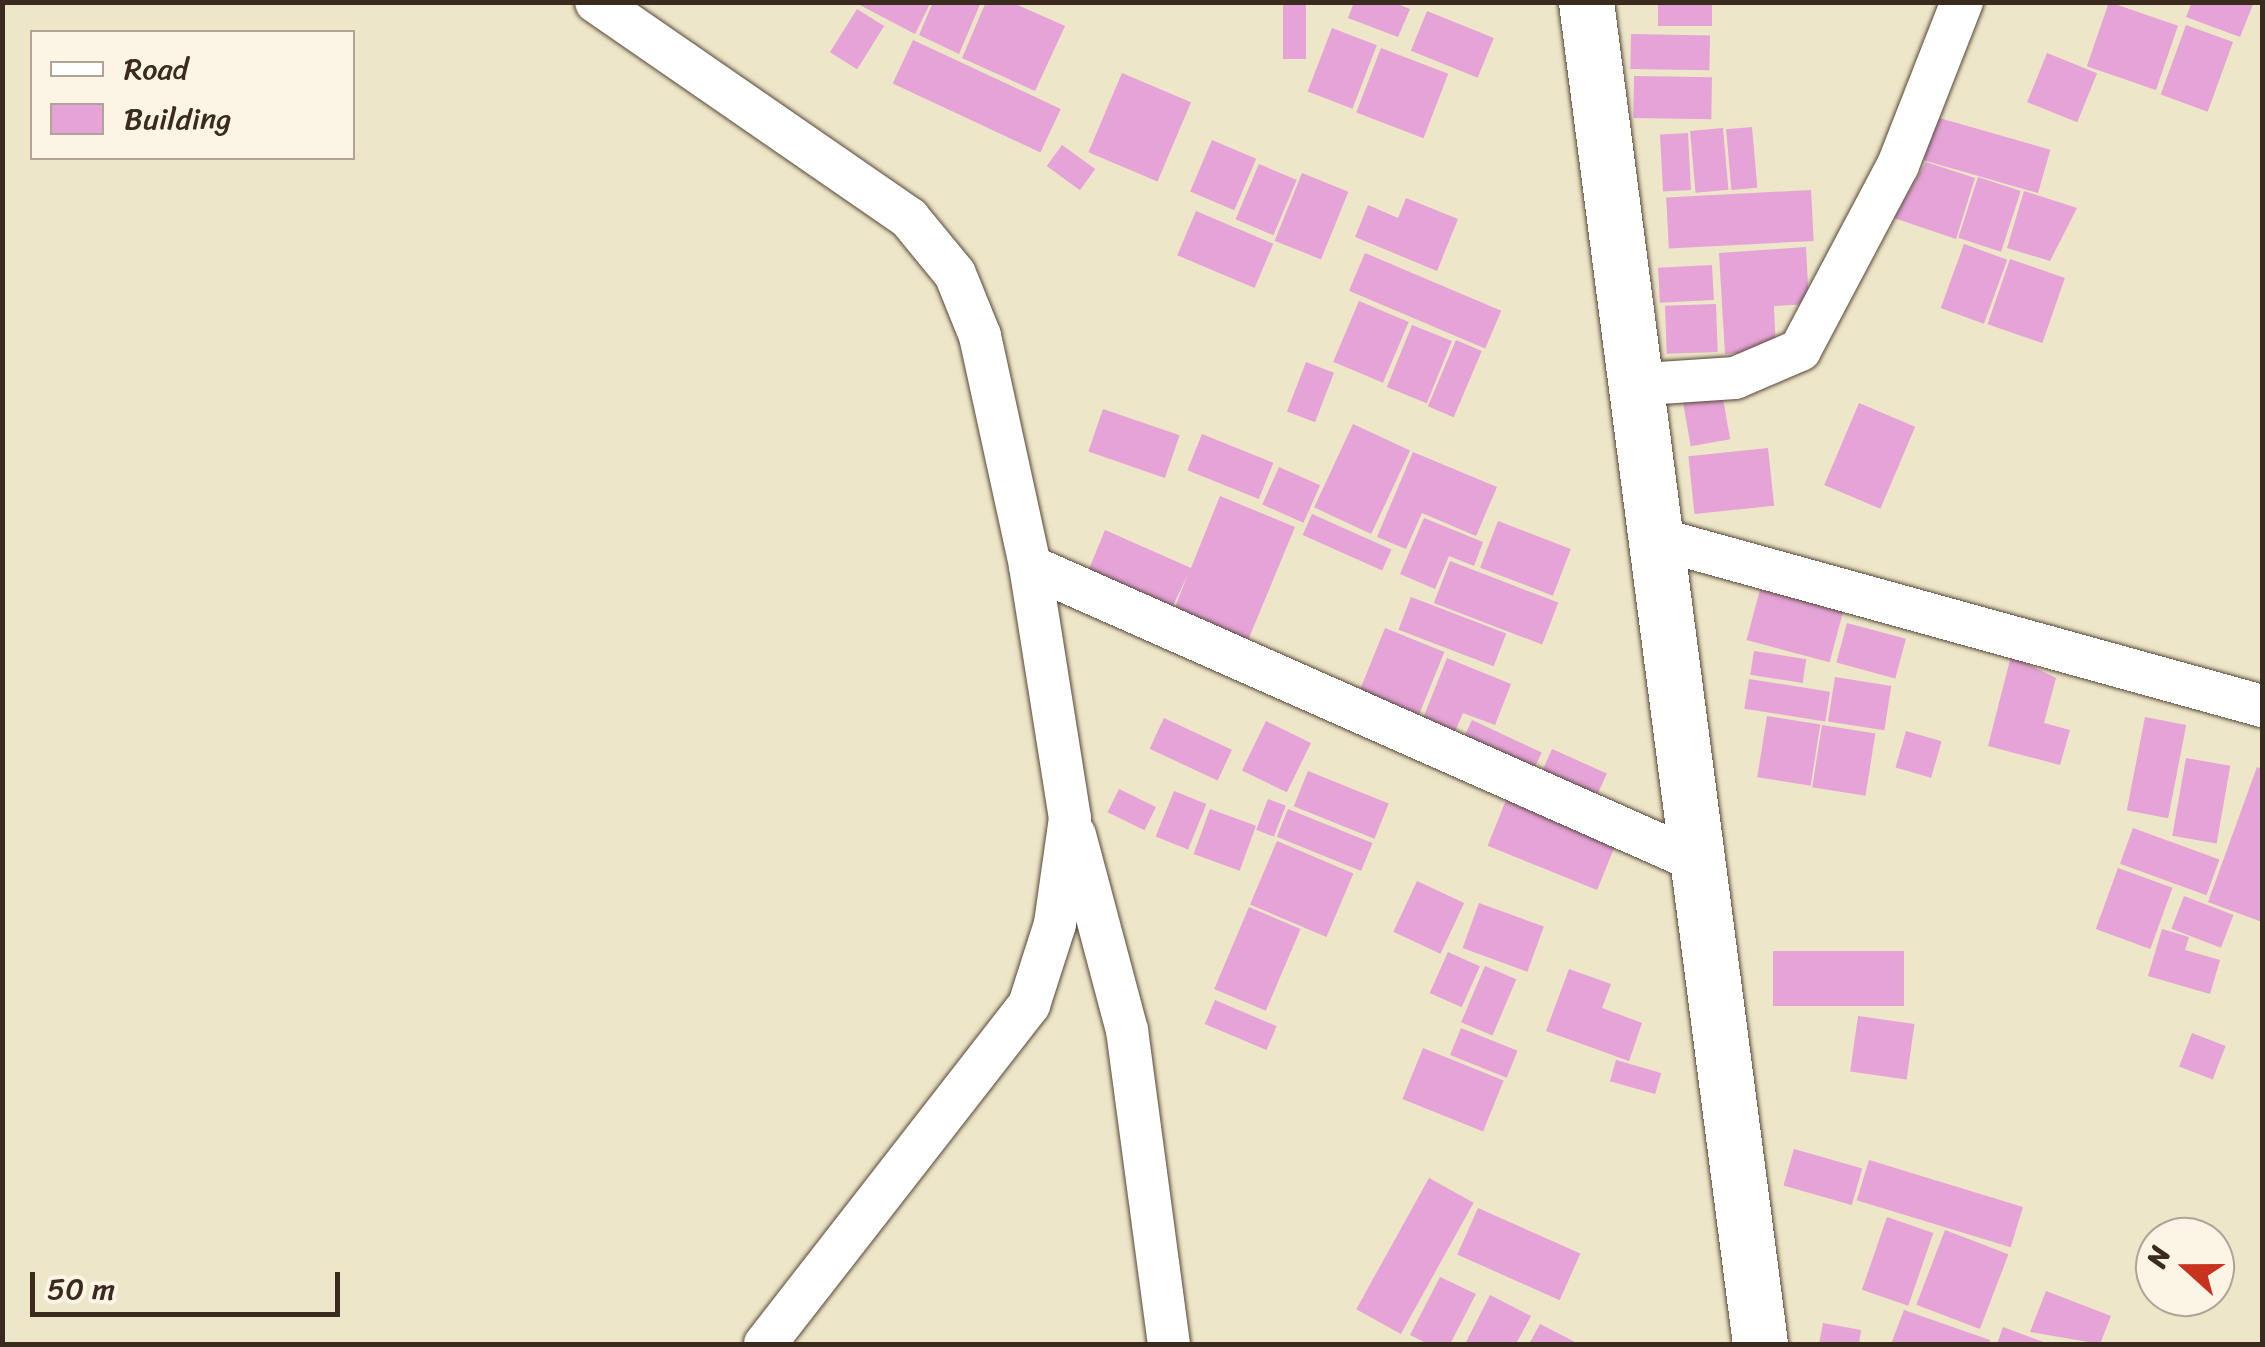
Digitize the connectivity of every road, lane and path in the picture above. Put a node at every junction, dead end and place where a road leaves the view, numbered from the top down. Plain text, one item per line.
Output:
1 (596, 2) edge
2 (1586, 2) edge
3 (1962, 2) edge
4 (1630, 385) junction
5 (1654, 538) junction
6 (1030, 566) junction
7 (2262, 706) edge
8 (1070, 818) junction
9 (1703, 864) junction
10 (765, 1344) edge
11 (1169, 1344) edge
12 (1760, 1344) edge

1 - 6 street
2 - 4 main road
3 - 4 street
4 - 5 main road
5 - 7 street
5 - 9 main road
6 - 8 street
6 - 9 street
8 - 10 street
8 - 11 street
9 - 12 main road

